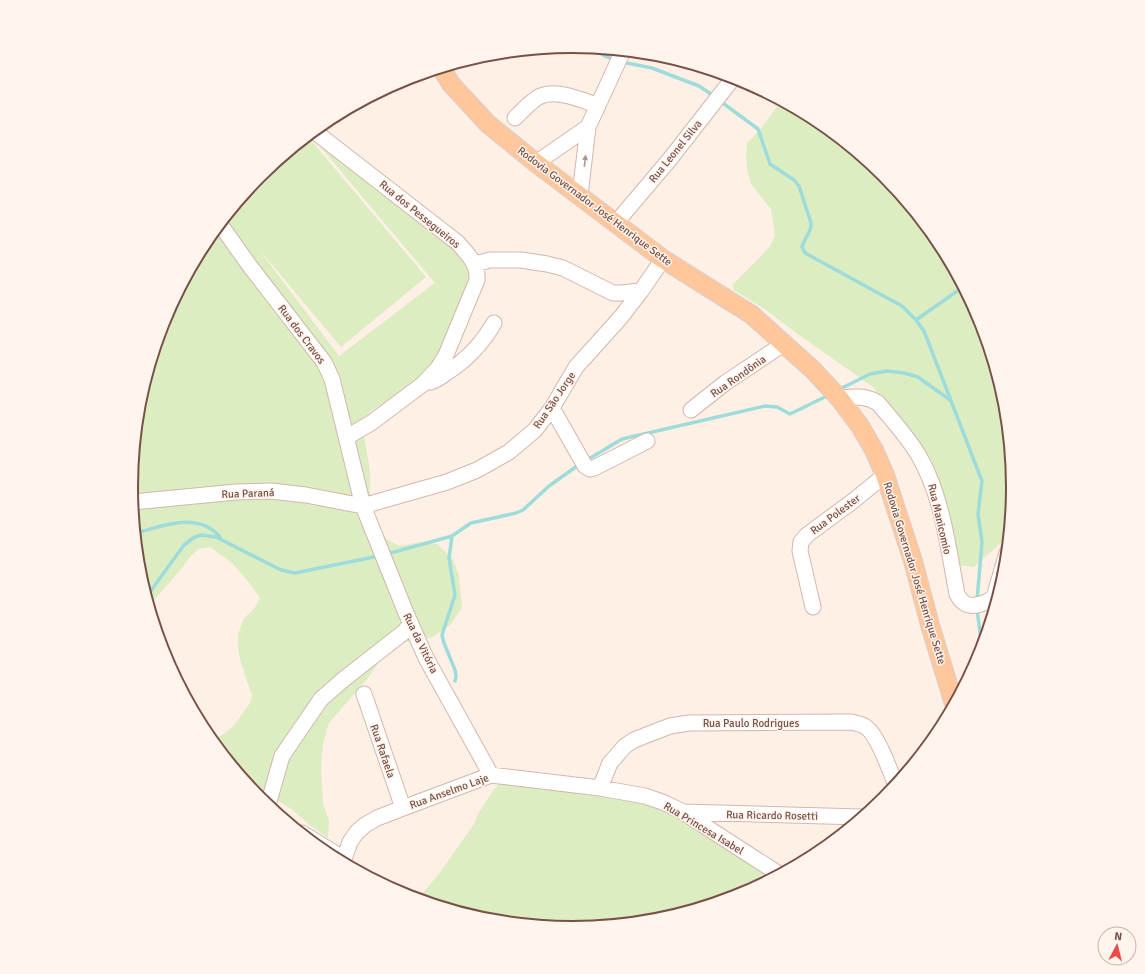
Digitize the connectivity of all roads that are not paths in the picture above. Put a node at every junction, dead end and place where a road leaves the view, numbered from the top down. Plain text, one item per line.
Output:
1 (621, 56) edge
2 (444, 73) edge
3 (730, 83) edge
4 (598, 106) junction
5 (514, 118) dead end
6 (588, 127) junction
7 (319, 135) edge
8 (536, 163) junction
9 (580, 195) junction
10 (615, 224) junction
11 (224, 229) edge
12 (662, 259) junction
13 (475, 264) junction
14 (641, 291) junction
15 (494, 323) dead end
16 (785, 343) junction
17 (423, 384) junction
18 (839, 398) junction
19 (552, 408) junction
20 (691, 410) dead end
21 (347, 437) junction
22 (647, 441) dead end
23 (885, 475) junction
24 (139, 501) edge
25 (363, 506) junction
26 (992, 600) edge
27 (813, 607) dead end
28 (411, 624) junction
29 (364, 694) dead end
30 (952, 697) edge
31 (491, 775) junction
32 (893, 779) edge
33 (600, 788) junction
34 (270, 798) edge
35 (403, 808) junction
36 (682, 812) junction
37 (854, 817) edge
38 (345, 857) edge
39 (774, 871) edge

1 - 4 street
2 - 8 main road, Rodovia Governador José Henrique Sette
3 - 10 street, Rua Leonel Silva
4 - 5 street
4 - 6 street
6 - 8 street
9 -> 6 street
7 - 13 street, Rua dos Pessegueiros
8 - 9 main road, Rodovia Governador José Henrique Sette
9 - 10 main road, Rodovia Governador José Henrique Sette
10 - 12 main road, Rodovia Governador José Henrique Sette
11 - 21 street, Rua dos Cravos
12 - 14 street, Rua São Jorge
12 - 16 main road, Rodovia Governador José Henrique Sette
13 - 14 street
13 - 17 street
14 - 19 street, Rua São Jorge
15 - 17 street
16 - 18 main road, Rodovia Governador José Henrique Sette
16 - 20 street, Rua Rondônia
17 - 21 street
18 - 23 main road, Rodovia Governador José Henrique Sette
18 - 26 street, Rua Manicomio
19 - 22 street
19 - 25 street, Rua São Jorge
21 - 25 street, Rua dos Cravos
23 - 27 street, Rua Polester
23 - 30 main road, Rodovia Governador José Henrique Sette
24 - 25 street, Rua Paraná
25 - 28 street, Rua da Vitória
28 - 31 street, Rua da Vitória
28 - 34 street
29 - 35 street, Rua Rafaela
31 - 33 street, Rua Anselmo Laje
31 - 35 street, Rua Anselmo Laje
32 - 33 street, Rua Paulo Rodrigues
33 - 36 street, Rua Princesa Isabel
35 - 38 street, Rua Anselmo Laje
36 - 37 street, Rua Ricardo Rosetti
36 - 39 street, Rua Princesa Isabel

